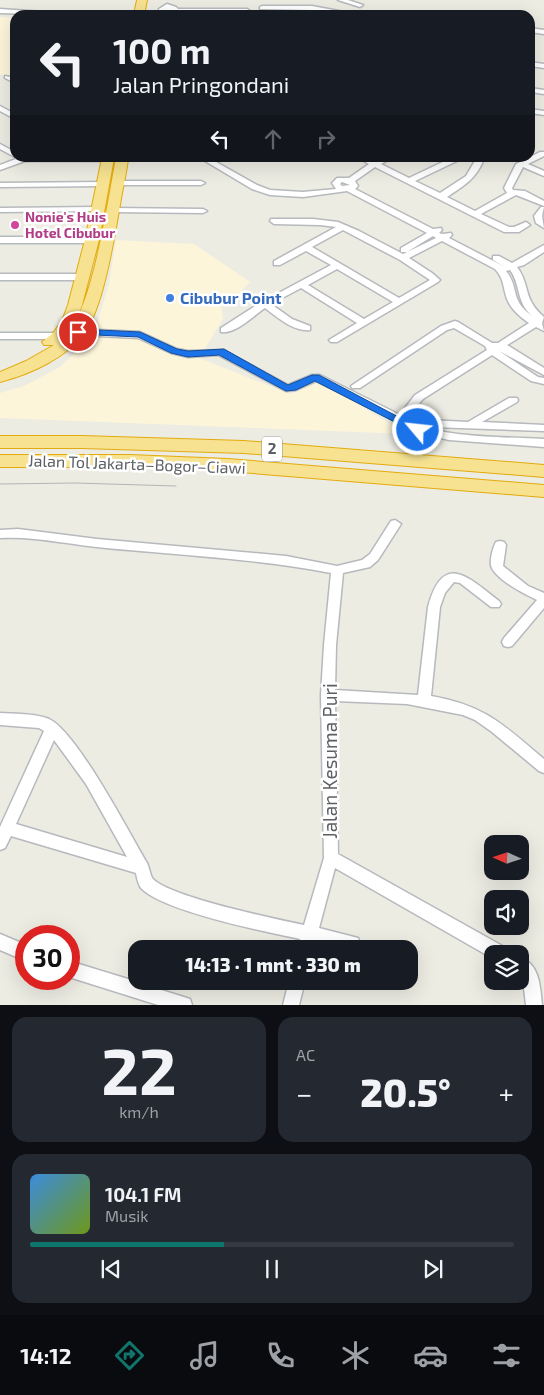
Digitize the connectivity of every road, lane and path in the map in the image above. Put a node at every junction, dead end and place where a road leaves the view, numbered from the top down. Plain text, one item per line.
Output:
1 (341, 0) edge
2 (360, 5) dead end
3 (159, 6) edge
4 (247, 10) edge
5 (247, 10) edge
6 (258, 10) edge
7 (277, 10) edge
8 (325, 10) edge
9 (7, 77) dead end
10 (10, 78) edge
11 (11, 162) edge
12 (111, 162) edge
13 (114, 162) edge
14 (214, 162) edge
15 (222, 162) edge
16 (371, 162) edge
17 (379, 162) edge
18 (448, 162) edge
19 (479, 162) edge
20 (526, 162) edge
21 (375, 164) junction
22 (522, 164) junction
23 (0, 168) edge
24 (232, 169) junction
25 (544, 174) edge
26 (410, 180) junction
27 (118, 183) junction
28 (201, 183) dead end
29 (103, 184) junction
30 (0, 185) edge
31 (350, 186) junction
32 (512, 194) junction
33 (442, 196) junction
34 (544, 204) edge
35 (544, 209) edge
36 (0, 210) edge
37 (203, 211) dead end
38 (92, 212) junction
39 (475, 214) junction
40 (112, 215) junction
41 (274, 221) dead end
42 (526, 225) dead end
43 (544, 225) edge
44 (342, 226) junction
45 (441, 233) junction
46 (0, 240) edge
47 (92, 240) junction
48 (306, 247) junction
49 (544, 248) edge
50 (400, 256) junction
51 (277, 263) dead end
52 (336, 266) junction
53 (512, 267) junction
54 (500, 269) junction
55 (0, 277) edge
56 (84, 277) junction
57 (302, 285) junction
58 (399, 302) junction
59 (265, 304) junction
60 (541, 322) edge
61 (364, 323) junction
62 (307, 328) dead end
63 (224, 330) dead end
64 (78, 332) junction
65 (0, 336) edge
66 (58, 336) junction
67 (334, 340) dead end
68 (494, 347) junction
69 (0, 366) edge
70 (544, 372) edge
71 (0, 377) edge
72 (544, 381) edge
73 (356, 386) dead end
74 (513, 400) dead end
75 (470, 426) junction
76 (544, 428) edge
77 (0, 442) edge
78 (544, 443) edge
79 (0, 460) edge
80 (544, 471) edge
81 (543, 491) edge
82 (395, 524) dead end
83 (0, 534) edge
84 (500, 545) dead end
85 (338, 570) junction
86 (544, 599) edge
87 (495, 604) dead end
88 (508, 642) dead end
89 (328, 695) junction
90 (424, 702) junction
91 (0, 718) edge
92 (52, 729) junction
93 (544, 767) edge
94 (7, 828) junction
95 (0, 843) edge
96 (330, 858) junction
97 (142, 868) junction
98 (304, 940) edge
99 (307, 940) edge
100 (0, 942) edge
101 (484, 945) edge
102 (15, 948) edge
103 (80, 972) edge
104 (128, 982) edge
105 (529, 984) edge
106 (154, 990) edge
107 (295, 990) edge
108 (184, 1005) edge
109 (291, 1005) edge
110 (534, 1005) edge

1 - 2 street
3 - 4 street
5 - 6 street
7 - 8 street
9 - 10 street
11 - 23 street
12 - 29 highway
13 - 27 highway
14 - 24 street
15 - 24 street
16 - 21 street
17 - 21 street
18 - 26 street
19 - 33 street
20 - 22 street
21 - 26 street
21 - 31 street
22 - 25 street
22 - 32 street
24 - 31 street
24 - 31 street
26 - 33 street
27 - 28 street
27 - 40 highway
29 - 30 street
29 - 38 highway
31 - 45 street
32 - 34 street
32 - 39 street
33 - 39 street
35 - 43 street
36 - 38 street
37 - 40 street
38 - 40 highway
38 - 47 highway
39 - 42 street
40 - 64 highway
41 - 44 street
44 - 48 street
44 - 50 street
45 - 50 street
45 - 53 street
45 - 54 street
46 - 47 street
47 - 56 highway
48 - 51 street
48 - 52 street
49 - 53 street
50 - 58 street
52 - 57 street
52 - 58 street
53 - 54 street
53 - 60 street
54 - 60 street
55 - 56 street
56 - 66 highway
57 - 59 street
57 - 61 street
58 - 61 street
59 - 62 street
59 - 63 street
60 - 68 street
61 - 67 street
64 - 71 highway
64 - 78 street
65 - 66 street
66 - 69 highway
68 - 70 street
68 - 72 street
68 - 73 street
68 - 75 street
74 - 75 street
75 - 76 street
77 - 80 highway, Jalan Tol Jakarta–Bogor–Ciawi / 2
79 - 81 highway, Jalan Tol Jakarta–Bogor–Ciawi / 2
82 - 85 street
83 - 85 street
84 - 86 street
85 - 89 street, Jalan Kesuma Puri
86 - 88 street
87 - 90 street
89 - 90 street
89 - 96 street, Jalan Kesuma Puri
90 - 93 street
91 - 92 street
92 - 94 street
92 - 97 street
94 - 95 street
94 - 97 street
96 - 99 street, Jalan Kesuma Puri
96 - 101 street
97 - 98 street
100 - 102 street
103 - 104 street
105 - 110 street
106 - 108 street
107 - 109 street

